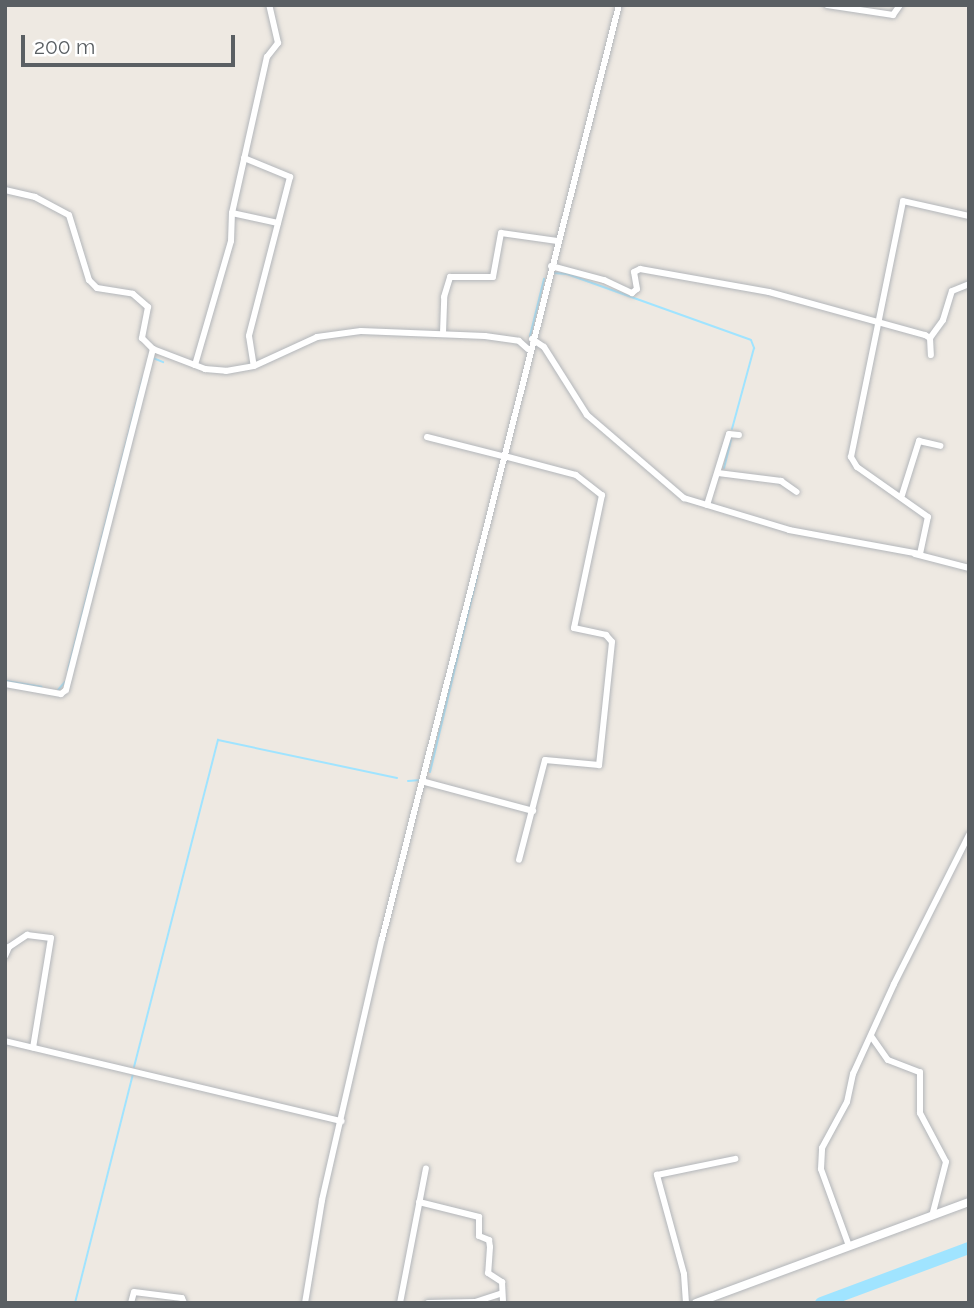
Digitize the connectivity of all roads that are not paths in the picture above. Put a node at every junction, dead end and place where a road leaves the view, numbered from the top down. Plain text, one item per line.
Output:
1 (269, 5) edge
2 (619, 5) edge
3 (827, 5) edge
4 (900, 5) edge
5 (244, 158) junction
6 (5, 190) edge
7 (232, 213) junction
8 (969, 216) edge
9 (278, 223) junction
10 (557, 241) junction
11 (551, 266) junction
12 (969, 284) edge
13 (880, 322) junction
14 (443, 333) junction
15 (930, 338) junction
16 (532, 339) junction
17 (153, 349) junction
18 (528, 349) junction
19 (931, 355) dead end
20 (195, 365) junction
21 (254, 366) junction
22 (738, 435) dead end
23 (427, 437) dead end
24 (940, 446) dead end
25 (505, 456) junction
26 (718, 473) junction
27 (797, 492) dead end
28 (902, 495) junction
29 (708, 505) junction
30 (913, 554) junction
31 (969, 568) edge
32 (5, 684) edge
33 (425, 782) junction
34 (533, 811) junction
35 (969, 835) edge
36 (519, 860) dead end
37 (5, 956) edge
38 (871, 1037) junction
39 (5, 1041) edge
40 (33, 1048) junction
41 (342, 1121) junction
42 (735, 1158) dead end
43 (426, 1168) dead end
44 (419, 1202) junction
45 (969, 1202) edge
46 (932, 1216) junction
47 (849, 1246) junction
48 (502, 1293) junction
49 (131, 1303) edge
50 (184, 1303) edge
51 (305, 1303) edge
52 (400, 1303) edge
53 (428, 1303) edge
54 (503, 1303) edge
55 (686, 1303) edge
56 (696, 1303) edge

1 - 5 street
2 - 10 street
3 - 4 street
5 - 7 street
5 - 9 street
6 - 17 street
7 - 9 street
7 - 20 street
8 - 13 street
9 - 21 street
10 - 11 street
10 - 14 street
11 - 13 street
11 - 16 street
12 - 15 street
13 - 15 street
13 - 28 street
14 - 18 street
14 - 21 street
15 - 19 street
16 - 18 street
16 - 29 street
17 - 20 street
17 - 32 street
18 - 25 street
20 - 21 street
22 - 26 street
23 - 25 street
24 - 28 street
25 - 33 street
25 - 34 street
26 - 27 street
26 - 29 street
28 - 30 street
29 - 30 street
30 - 31 street
33 - 34 street
33 - 41 street
34 - 36 street
35 - 38 street
37 - 40 street
38 - 46 street
38 - 47 street
39 - 40 street
40 - 41 street
41 - 51 street
42 - 55 street
43 - 44 street
44 - 48 street
44 - 52 street
45 - 46 street
46 - 47 street
47 - 56 street
48 - 53 street
48 - 54 street
49 - 50 street

